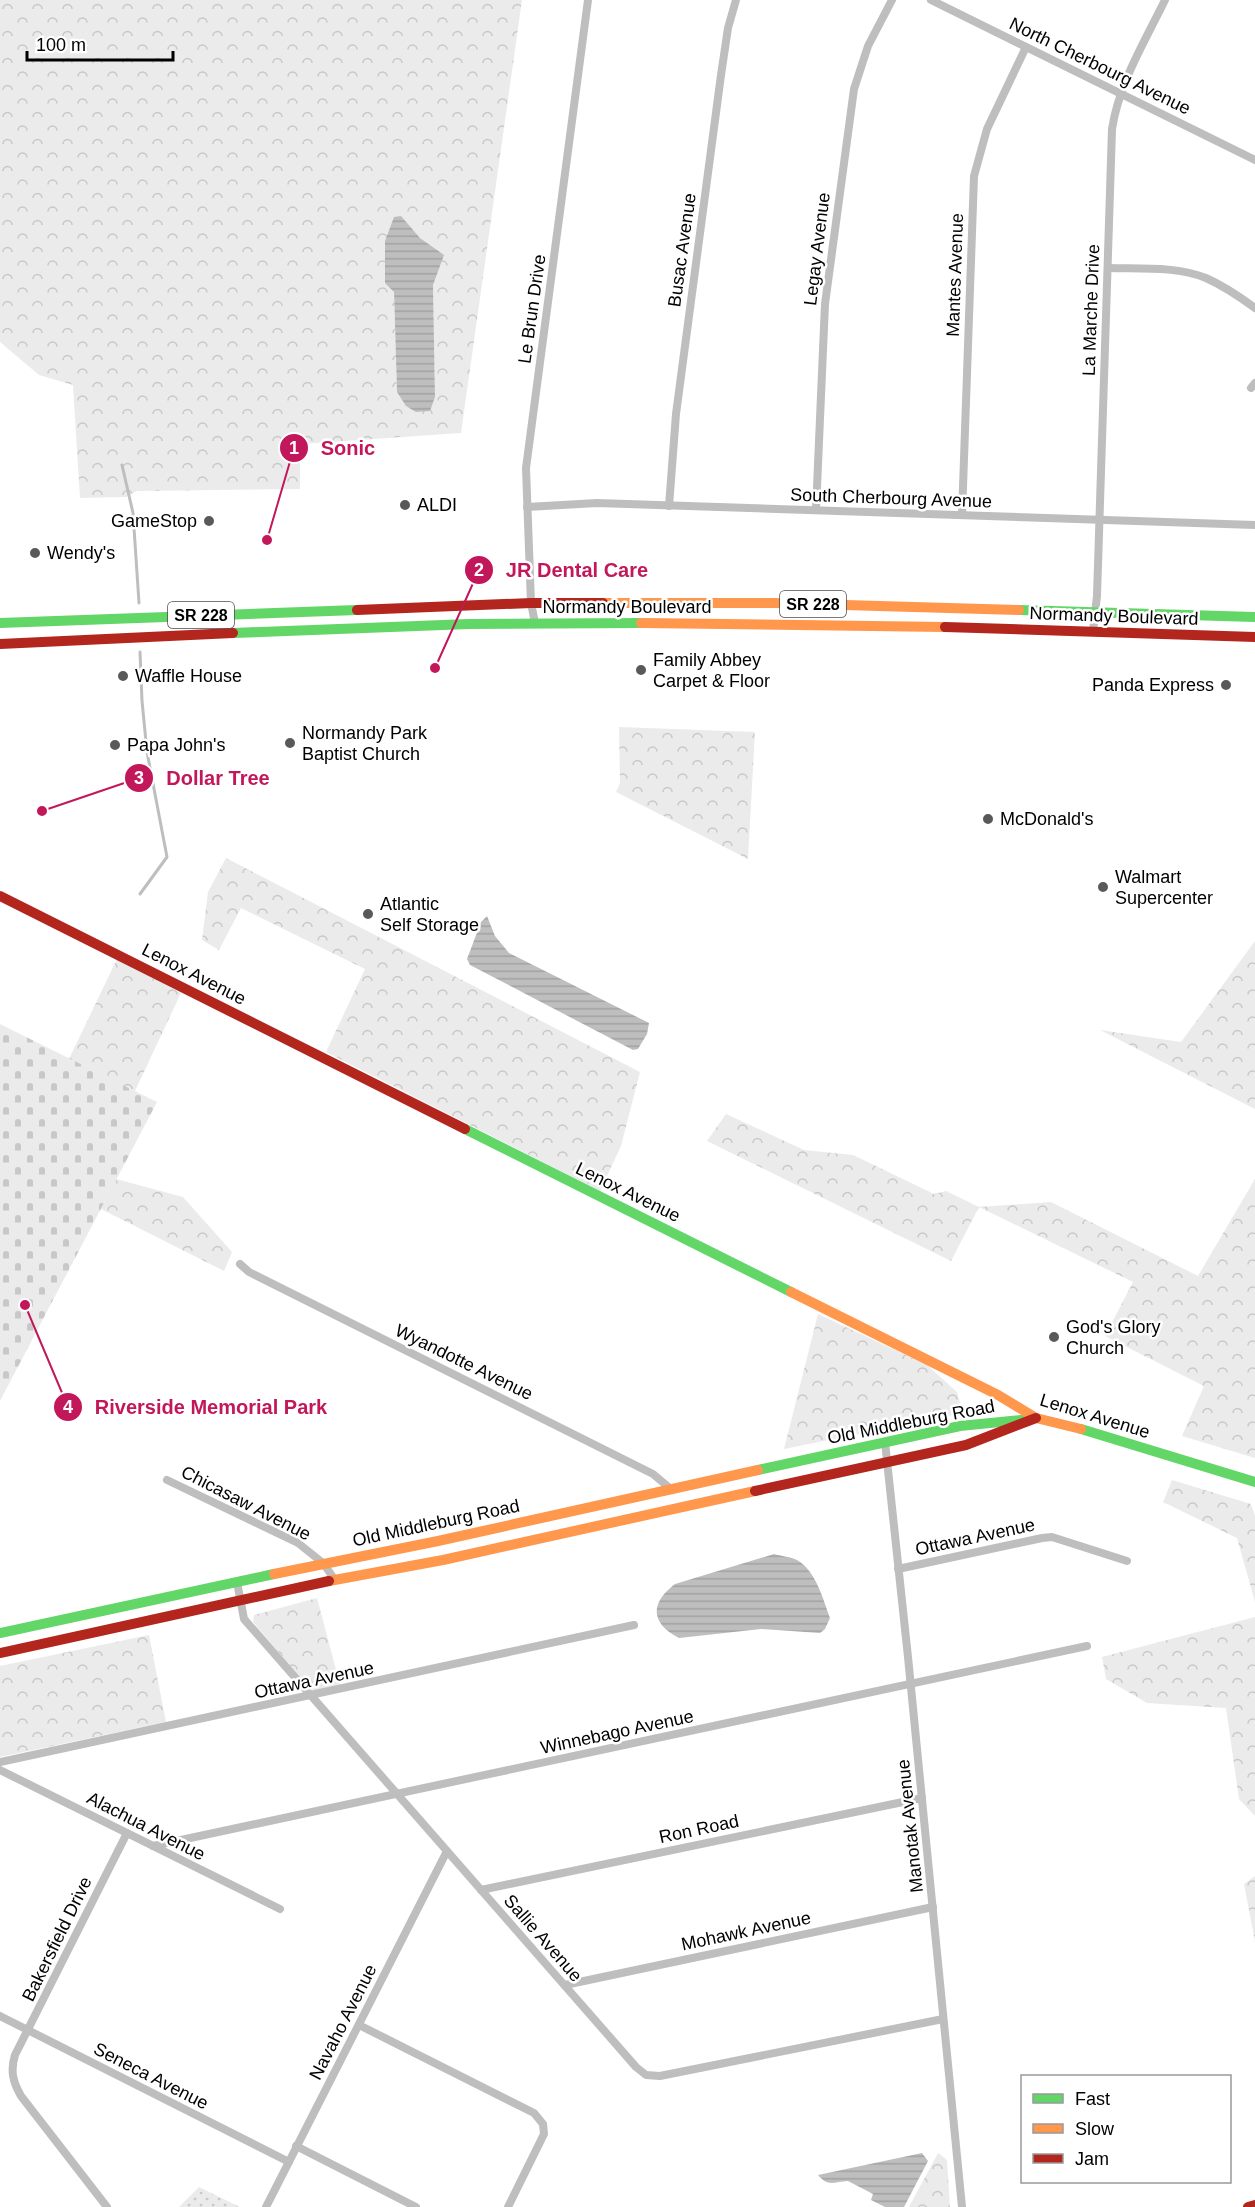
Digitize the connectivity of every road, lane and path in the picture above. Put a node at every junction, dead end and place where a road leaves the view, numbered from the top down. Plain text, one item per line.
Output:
1 (588, 0) edge
2 (736, 0) edge
3 (892, 0) edge
4 (931, 0) edge
5 (1165, 0) edge
6 (1026, 47) junction
7 (1121, 93) junction
8 (1255, 160) edge
9 (1107, 268) junction
10 (1255, 308) edge
11 (669, 506) junction
12 (527, 507) junction
13 (816, 510) junction
14 (962, 515) junction
15 (1099, 520) junction
16 (1255, 525) edge
17 (531, 603) junction
18 (1095, 611) junction
19 (1255, 617) edge
20 (0, 623) edge
21 (535, 623) junction
22 (1093, 631) junction
23 (1255, 637) edge
24 (0, 644) edge
25 (0, 896) edge
26 (240, 1264) dead end
27 (1036, 1418) junction
28 (885, 1442) junction
29 (887, 1462) junction
30 (167, 1480) dead end
31 (1255, 1482) edge
32 (672, 1490) junction
33 (687, 1505) junction
34 (521, 1522) junction
35 (526, 1540) junction
36 (1127, 1561) dead end
37 (323, 1563) junction
38 (898, 1569) junction
39 (335, 1580) junction
40 (237, 1582) junction
41 (240, 1601) junction
42 (634, 1625) dead end
43 (26, 1628) junction
44 (0, 1633) edge
45 (30, 1646) junction
46 (1087, 1646) dead end
47 (0, 1653) edge
48 (911, 1683) junction
49 (310, 1696) junction
50 (0, 1762) edge
51 (0, 1770) edge
52 (396, 1794) junction
53 (922, 1798) junction
54 (127, 1833) junction
55 (153, 1846) junction
56 (447, 1851) junction
57 (481, 1890) junction
58 (933, 1907) junction
59 (280, 1909) dead end
60 (564, 1985) junction
61 (0, 2016) edge
62 (944, 2019) junction
63 (359, 2025) junction
64 (28, 2031) junction
65 (296, 2146) junction
66 (289, 2162) junction
67 (1255, 2205) edge
68 (107, 2207) edge
69 (266, 2207) edge
70 (416, 2207) edge
71 (508, 2207) edge
72 (962, 2207) edge
73 (1248, 2207) edge

1 - 12 street, Le Brun Drive
2 - 11 street, Busac Avenue
3 - 13 street, Legay Avenue
4 - 6 street, North Cherbourg Avenue
5 - 7 street, La Marche Drive
6 - 7 street, North Cherbourg Avenue
6 - 14 street, Mantes Avenue
7 - 8 street, North Cherbourg Avenue
7 - 9 street, La Marche Drive
9 - 10 street
9 - 15 street, La Marche Drive
11 - 12 street, South Cherbourg Avenue
11 - 13 street, South Cherbourg Avenue
12 - 17 street, Le Brun Drive
13 - 14 street, South Cherbourg Avenue
14 - 15 street, South Cherbourg Avenue
15 - 16 street, South Cherbourg Avenue
15 - 18 street, La Marche Drive
17 - 18 main road, Normandy Boulevard / SR 228
17 - 20 main road, Normandy Boulevard / SR 228
17 - 21 street, Le Brun Drive
18 - 19 main road, Normandy Boulevard / SR 228
18 - 22 street, La Marche Drive
21 - 22 main road, Normandy Boulevard / SR 228
21 - 24 main road, Normandy Boulevard / SR 228
22 - 23 main road, Normandy Boulevard / SR 228
25 - 27 main road, Lenox Avenue
26 - 32 street, Wyandotte Avenue
27 - 28 main road, Old Middleburg Road
27 - 29 main road, Old Middleburg Road
27 - 31 main road, Lenox Avenue
28 - 29 street, Manotak Avenue
28 - 32 main road, Old Middleburg Road
29 - 33 main road, Old Middleburg Road
29 - 38 street, Manotak Avenue
30 - 37 street, Chicasaw Avenue
32 - 33 main road
32 - 34 main road, Old Middleburg Road
33 - 35 main road, Old Middleburg Road
34 - 35 main road
34 - 37 main road, Old Middleburg Road
35 - 39 main road, Old Middleburg Road
36 - 38 street, Ottawa Avenue
37 - 39 street, Chicasaw Avenue
37 - 40 main road, Old Middleburg Road
38 - 48 street, Manotak Avenue
39 - 41 main road, Old Middleburg Road
40 - 41 street, Sallie Avenue
40 - 43 main road, Old Middleburg Road
41 - 45 main road, Old Middleburg Road
41 - 49 street, Sallie Avenue
42 - 49 street, Ottawa Avenue
43 - 44 main road, Old Middleburg Road
43 - 45 main road
45 - 47 main road, Old Middleburg Road
46 - 48 street, Winnebago Avenue
48 - 52 street, Winnebago Avenue
48 - 53 street, Manotak Avenue
49 - 50 street, Ottawa Avenue
49 - 52 street, Sallie Avenue
51 - 54 street, Alachua Avenue
52 - 55 street, Winnebago Avenue
52 - 56 street, Sallie Avenue
53 - 57 street, Ron Road
53 - 58 street, Manotak Avenue
54 - 55 street, Alachua Avenue
54 - 64 street, Bakersfield Drive
55 - 59 street, Alachua Avenue
56 - 57 street, Sallie Avenue
56 - 63 street, Navaho Avenue
57 - 60 street, Sallie Avenue
58 - 60 street, Mohawk Avenue
58 - 62 street, Manotak Avenue
60 - 62 street, Sallie Avenue
61 - 64 street, Seneca Avenue
62 - 72 street, Manotak Avenue
63 - 65 street, Navaho Avenue
63 - 71 street
64 - 66 street, Seneca Avenue
64 - 68 street, Bakersfield Drive
65 - 66 street, Navaho Avenue
65 - 70 street
66 - 69 street, Navaho Avenue
67 - 73 main road

